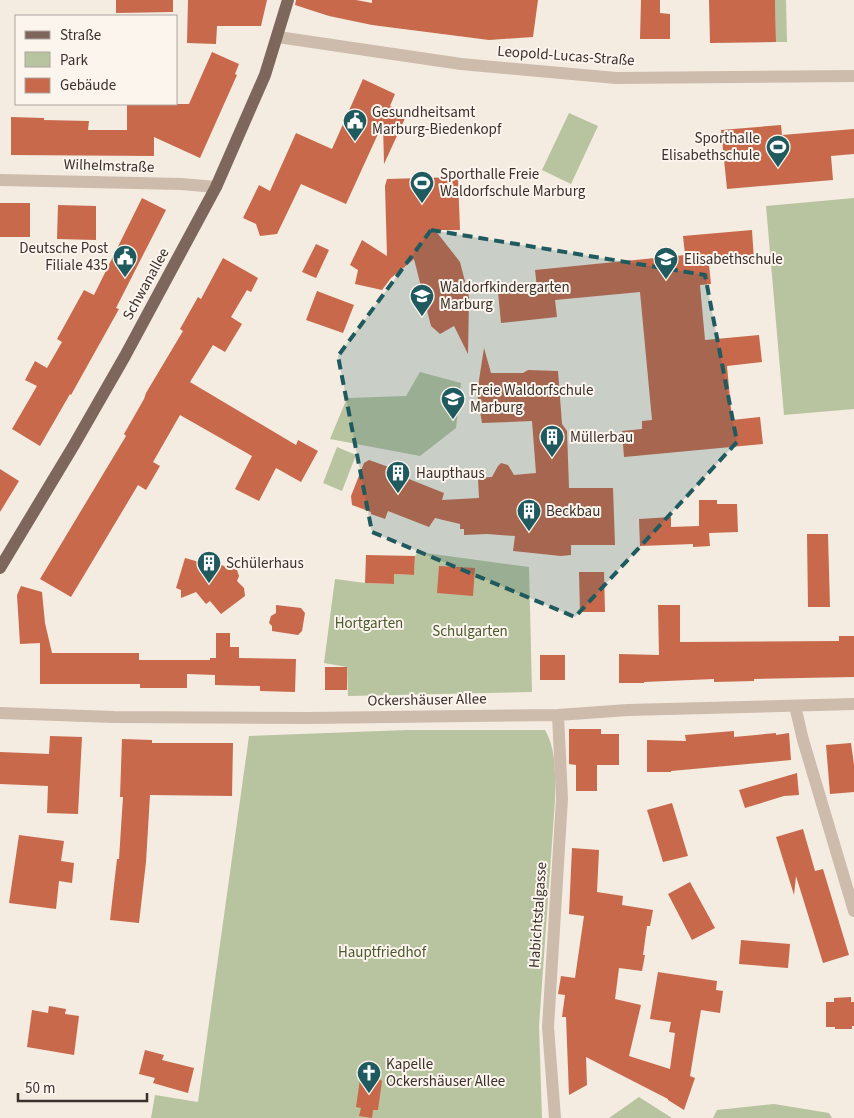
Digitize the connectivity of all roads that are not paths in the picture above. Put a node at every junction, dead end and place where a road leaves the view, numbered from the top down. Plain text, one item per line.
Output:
1 (288, 0) edge
2 (278, 36) junction
3 (854, 76) edge
4 (0, 180) edge
5 (216, 188) junction
6 (0, 568) edge
7 (854, 704) edge
8 (795, 706) junction
9 (0, 711) edge
10 (558, 715) junction
11 (854, 911) edge
12 (554, 1118) edge

1 - 2 main road, Schwanallee
2 - 3 street, Leopold-Lucas-Straße
2 - 5 main road, Schwanallee
4 - 5 street, Wilhelmstraße
5 - 6 main road, Schwanallee
7 - 8 street, Ockershäuser Allee
8 - 10 street, Ockershäuser Allee
8 - 11 street
9 - 10 street, Ockershäuser Allee
10 - 12 street, Habichtstalgasse

